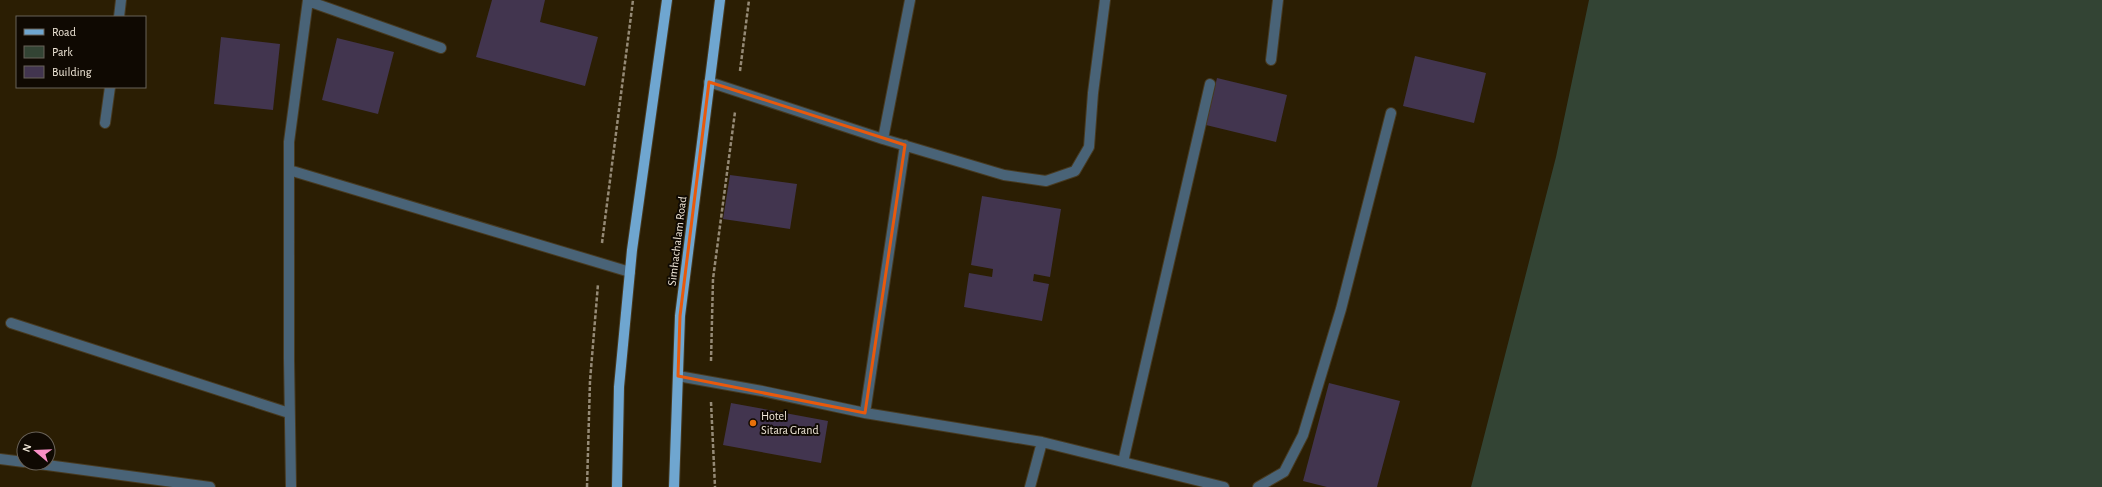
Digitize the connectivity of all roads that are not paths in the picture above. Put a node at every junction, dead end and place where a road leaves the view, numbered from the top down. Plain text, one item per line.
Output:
1 (121, 0) edge
2 (308, 0) edge
3 (667, 0) edge
4 (720, 0) edge
5 (910, 0) edge
6 (1105, 0) edge
7 (1278, 0) edge
8 (119, 16) edge
9 (441, 48) dead end
10 (1271, 60) dead end
11 (709, 82) junction
12 (1210, 84) dead end
13 (110, 88) edge
14 (1391, 113) dead end
15 (105, 123) dead end
16 (883, 139) junction
17 (905, 145) junction
18 (289, 170) junction
19 (630, 272) junction
20 (11, 323) dead end
21 (678, 376) junction
22 (289, 413) junction
23 (865, 413) junction
24 (1042, 442) junction
25 (0, 459) edge
26 (16, 461) edge
27 (1123, 462) junction
28 (56, 466) edge
29 (210, 487) edge
30 (291, 487) edge
31 (617, 487) edge
32 (674, 487) edge
33 (1030, 487) edge
34 (1224, 487) edge
35 (1258, 487) edge

1 - 8 street
2 - 9 street
2 - 18 street
3 - 19 main road
4 - 11 main road, Simhachalam Road
5 - 16 street
6 - 17 street
7 - 10 street
11 - 16 street
11 - 21 main road, Simhachalam Road
12 - 27 street
13 - 15 street
14 - 35 street
16 - 17 street
17 - 23 street
18 - 19 street
18 - 22 street
19 - 31 main road
20 - 22 street
21 - 23 street
21 - 32 main road, Simhachalam Road
22 - 30 street
23 - 24 street
24 - 27 street
24 - 33 street
25 - 26 street
27 - 34 street
28 - 29 street

